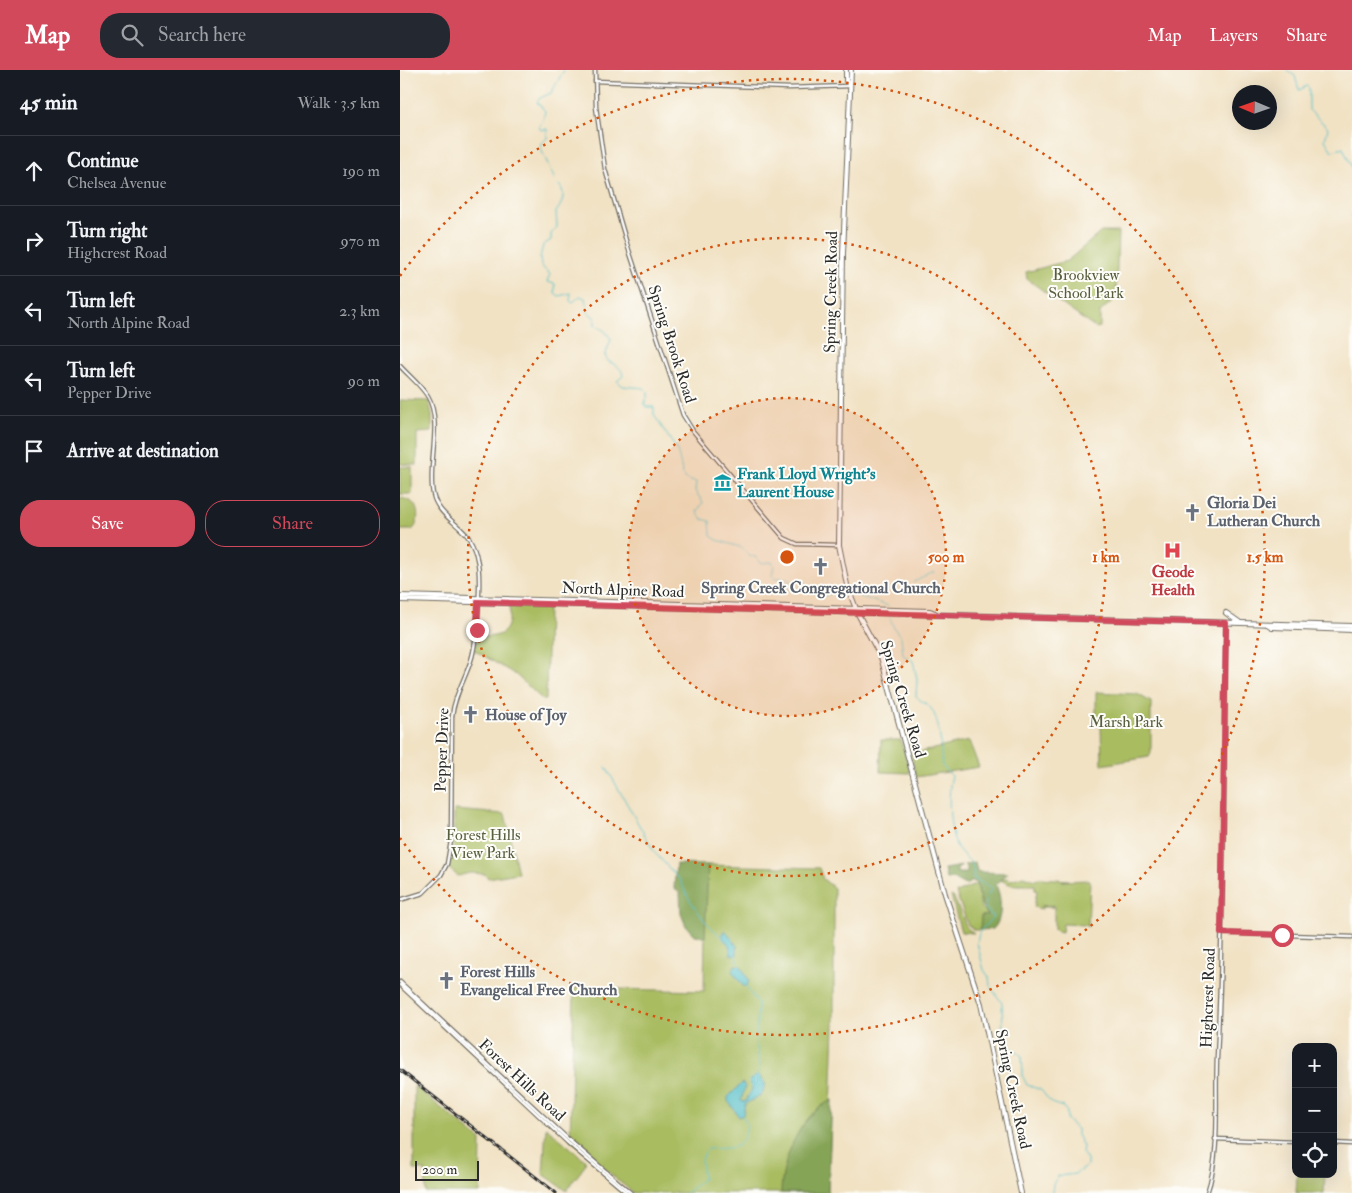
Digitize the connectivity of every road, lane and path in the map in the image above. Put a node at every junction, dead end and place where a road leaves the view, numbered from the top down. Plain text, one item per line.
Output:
1 (595, 70) edge
2 (846, 70) edge
3 (851, 70) edge
4 (595, 81) junction
5 (849, 85) junction
6 (400, 366) edge
7 (839, 545) junction
8 (400, 596) edge
9 (400, 600) edge
10 (478, 600) junction
11 (854, 602) junction
12 (867, 610) junction
13 (858, 612) junction
14 (934, 613) junction
15 (1226, 613) dead end
16 (1226, 623) junction
17 (1241, 623) junction
18 (1267, 624) junction
19 (1352, 626) edge
20 (1352, 630) edge
21 (400, 900) edge
22 (1221, 933) junction
23 (1352, 937) edge
24 (400, 984) edge
25 (1214, 1138) junction
26 (1292, 1142) edge
27 (1337, 1143) edge
28 (1352, 1144) edge
29 (614, 1180) junction
30 (627, 1193) edge
31 (631, 1193) edge
32 (1021, 1193) edge
33 (1207, 1193) edge

1 - 4 street, Spring Brook Road
2 - 5 main road, Spring Creek Road
3 - 5 main road, Spring Creek Road
4 - 5 street
4 - 7 street, Spring Brook Road
5 - 7 main road, Spring Creek Road
6 - 10 street, Pepper Drive
7 - 11 main road, Spring Creek Road
8 - 10 main road, North Alpine Road
9 - 10 main road, North Alpine Road
10 - 13 main road, North Alpine Road
10 - 21 street, Pepper Drive
11 - 12 main road
11 - 13 main road, Spring Creek Road
12 - 13 main road, North Alpine Road
12 - 14 main road, North Alpine Road
13 - 14 main road, North Alpine Road
13 - 32 main road, Spring Creek Road
14 - 16 main road, North Alpine Road
15 - 17 main road
16 - 17 main road, North Alpine Road
16 - 22 street, Highcrest Road
17 - 18 main road, North Alpine Road
18 - 19 main road, North Alpine Road
18 - 20 main road, North Alpine Road
22 - 23 street
22 - 25 street, Highcrest Road
24 - 29 street, Forest Hills Road
25 - 26 street
25 - 33 street, Highcrest Road
27 - 28 street
29 - 30 street, Forest Hills Road
29 - 31 street, Forest Hills Road

